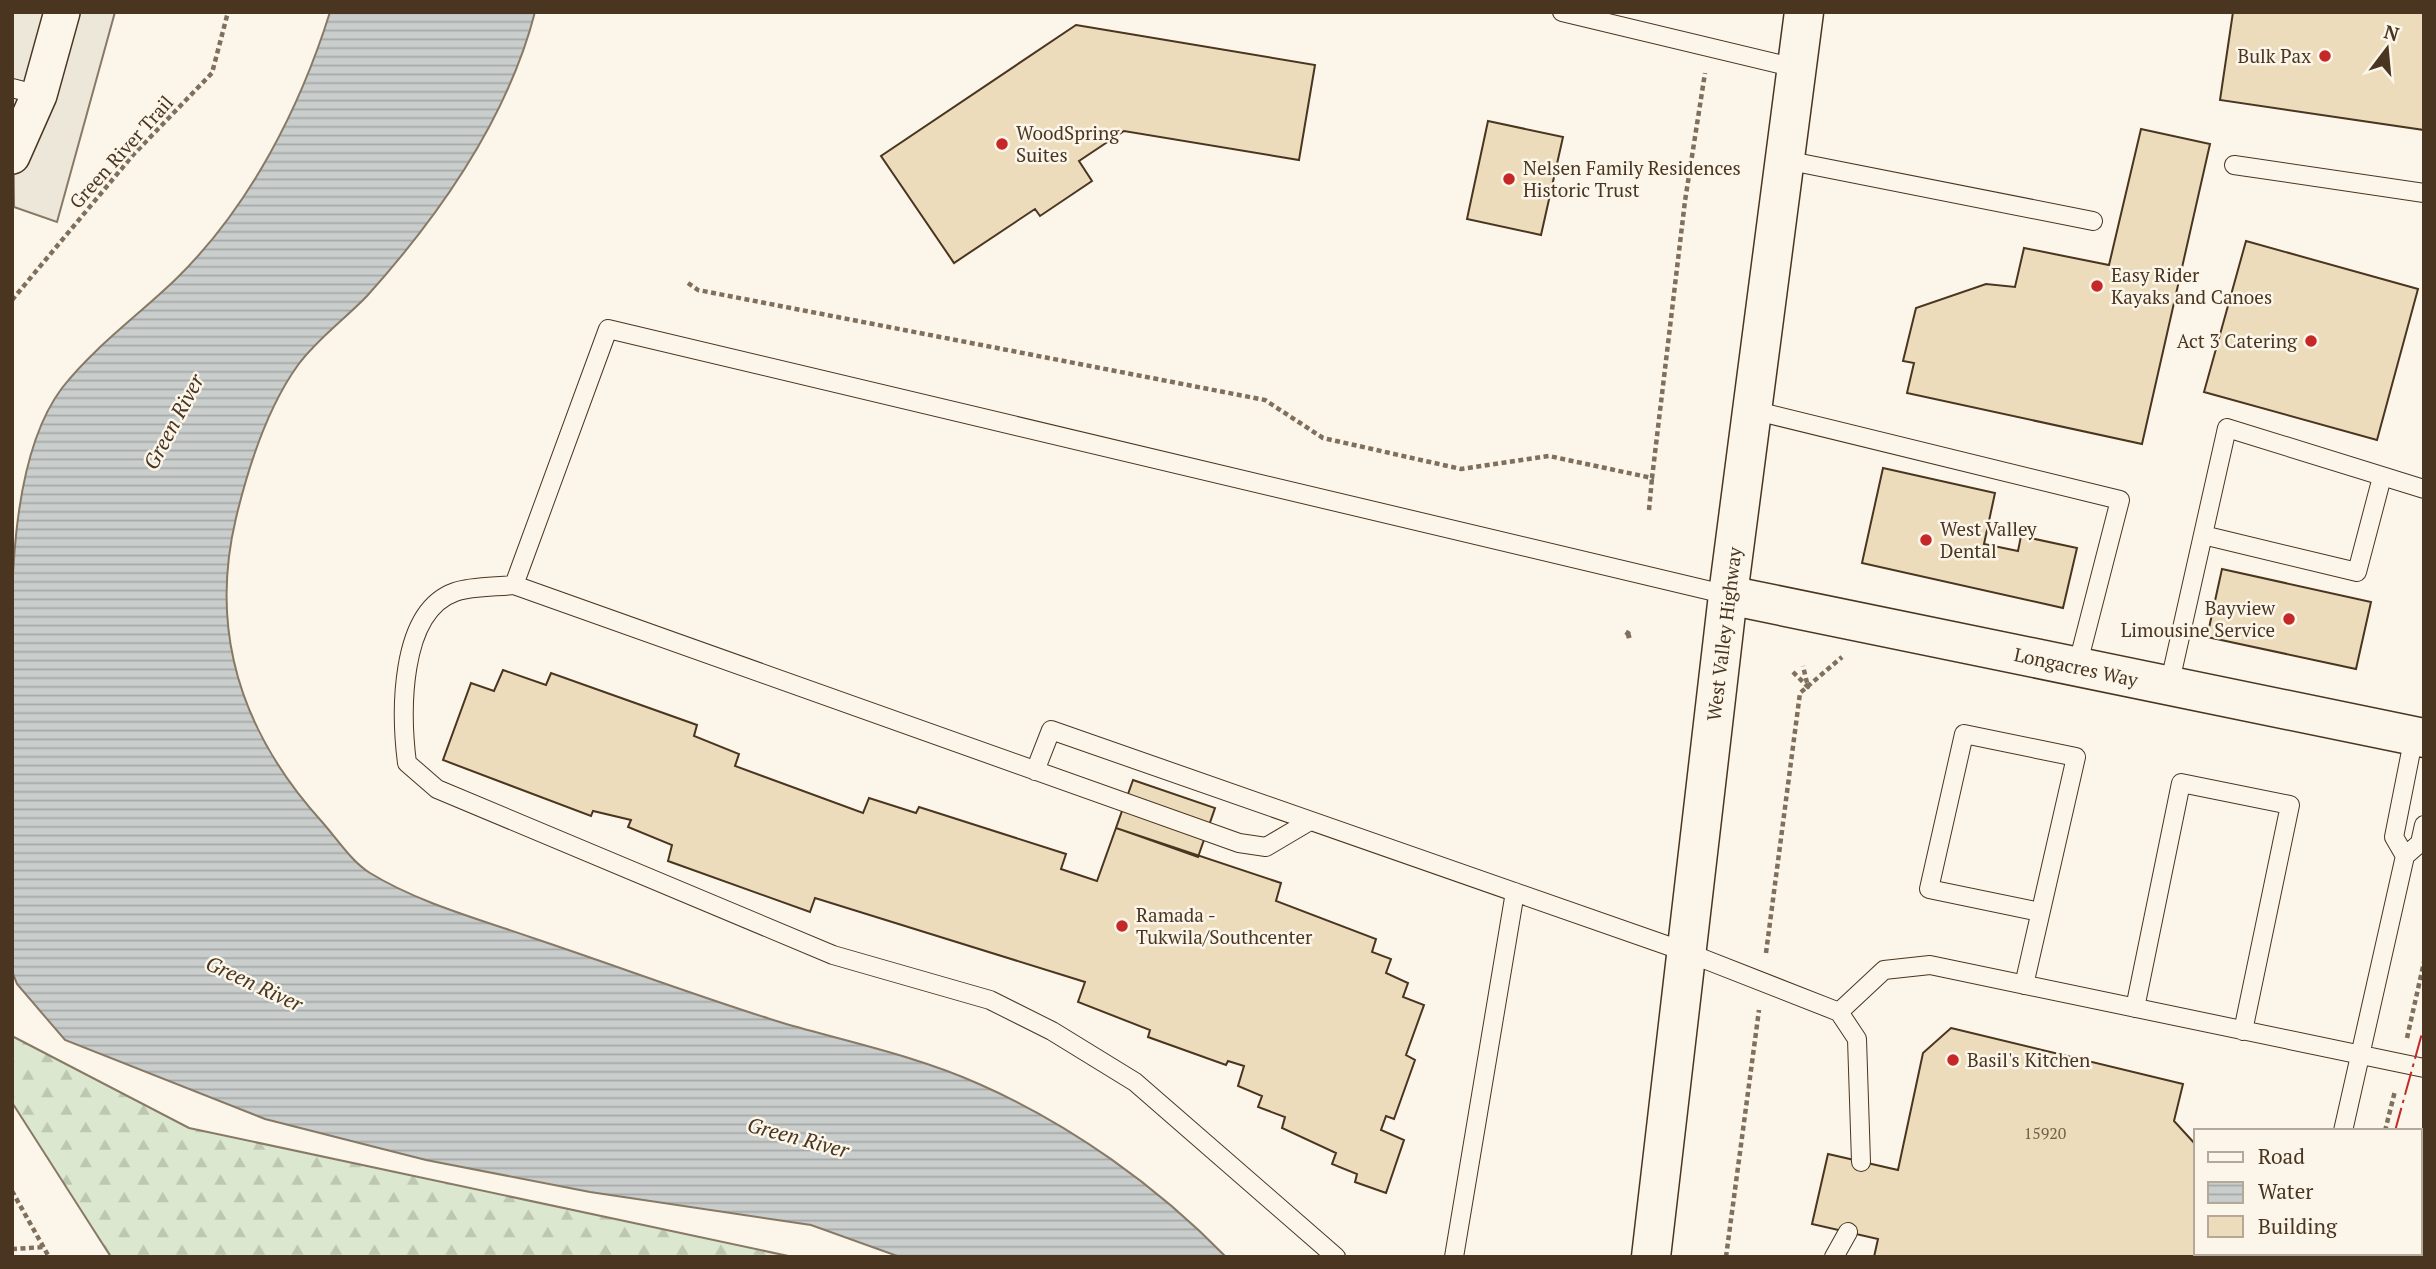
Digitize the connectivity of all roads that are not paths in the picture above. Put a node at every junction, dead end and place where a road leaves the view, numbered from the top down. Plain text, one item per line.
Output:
1 (62, 12) edge
2 (1562, 12) edge
3 (1804, 12) edge
4 (1582, 14) edge
5 (1796, 68) junction
6 (25, 92) edge
7 (12, 156) edge
8 (1785, 160) junction
9 (2234, 165) dead end
10 (2424, 193) edge
11 (2093, 221) dead end
12 (1752, 410) junction
13 (2382, 477) junction
14 (2424, 489) edge
15 (2203, 535) junction
16 (514, 585) junction
17 (1728, 595) junction
18 (2077, 667) junction
19 (2168, 686) junction
20 (2419, 737) edge
21 (1035, 771) junction
22 (1310, 821) junction
23 (2424, 825) edge
24 (2404, 856) junction
25 (1515, 892) junction
26 (2040, 912) junction
27 (1686, 952) junction
28 (2024, 985) junction
29 (2135, 1008) junction
30 (1839, 1012) junction
31 (2243, 1031) junction
32 (2360, 1053) junction
33 (2424, 1068) edge
34 (2343, 1129) edge
35 (1861, 1162) dead end
36 (1847, 1232) dead end
37 (1336, 1257) edge
38 (1454, 1257) edge
39 (1651, 1257) edge
40 (1834, 1257) edge

1 - 6 street
2 - 4 lane
3 - 5 main road, West Valley Highway
4 - 5 lane
5 - 8 main road, West Valley Highway
6 - 7 street
8 - 11 lane
8 - 12 main road, West Valley Highway
9 - 10 lane
12 - 17 main road, West Valley Highway
12 - 18 lane
13 - 14 lane
13 - 15 lane
13 - 15 lane
15 - 19 lane
16 - 17 lane
16 - 21 lane
16 - 37 lane
17 - 18 main road, Longacres Way
17 - 27 main road, West Valley Highway
18 - 19 main road, Longacres Way
19 - 20 main road, Longacres Way
20 - 24 lane
21 - 22 lane
21 - 22 lane
22 - 25 lane
23 - 24 lane
24 - 32 lane
25 - 27 lane
25 - 38 lane
26 - 26 lane
26 - 28 lane
27 - 30 lane
27 - 39 main road, West Valley Highway
28 - 29 lane
28 - 30 lane
29 - 31 lane
29 - 31 lane
30 - 35 lane
31 - 32 lane
32 - 33 lane
32 - 34 lane
36 - 40 lane

